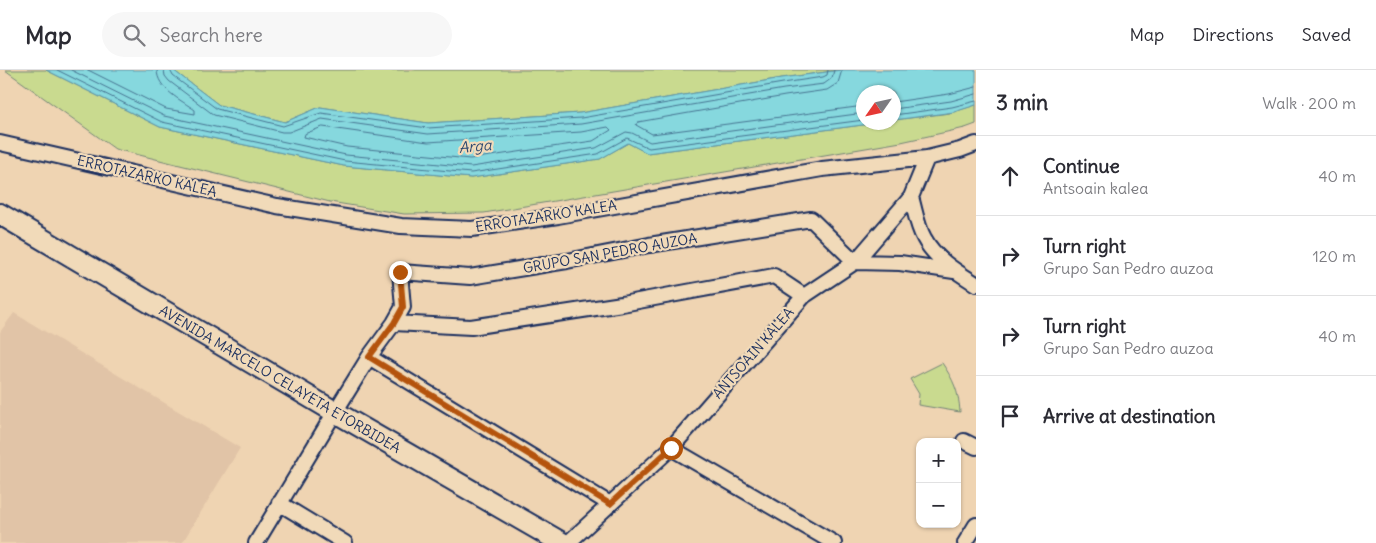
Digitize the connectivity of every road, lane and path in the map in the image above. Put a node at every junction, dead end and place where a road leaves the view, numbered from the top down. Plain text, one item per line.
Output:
1 (0, 143) edge
2 (976, 144) edge
3 (927, 158) junction
4 (911, 197) junction
5 (0, 214) edge
6 (856, 262) junction
7 (954, 270) junction
8 (976, 284) edge
9 (804, 296) junction
10 (394, 323) junction
11 (369, 357) junction
12 (335, 412) junction
13 (671, 448) junction
14 (279, 503) junction
15 (610, 504) junction
16 (976, 525) edge
17 (256, 543) edge
18 (345, 543) edge
19 (562, 543) edge
20 (568, 543) edge
21 (834, 543) edge
22 (965, 543) edge

1 - 3 street, ERROTAZARKO KALEA
2 - 3 street, ERROTAZARKO KALEA
3 - 4 street, ANTSOAIN KALEA
4 - 6 street, ANTSOAIN KALEA
4 - 7 street
5 - 12 main road, AVENIDA MARCELO CELAYETA ETORBIDEA
6 - 7 street
6 - 9 street, ANTSOAIN KALEA
6 - 10 street, GRUPO SAN PEDRO AUZOA
7 - 8 street
9 - 10 street
9 - 13 street, ANTSOAIN KALEA
10 - 11 street, GRUPO SAN PEDRO AUZOA
11 - 12 street, GRUPO SAN PEDRO AUZOA
11 - 15 street
12 - 14 street, GRUPO SAN PEDRO AUZOA
12 - 19 main road, AVENIDA MARCELO CELAYETA ETORBIDEA
13 - 15 street, ANTSOAIN KALEA
13 - 21 street
14 - 17 street, GRUPO SAN PEDRO AUZOA
14 - 18 street
15 - 20 street, ANTSOAIN KALEA
16 - 22 street

